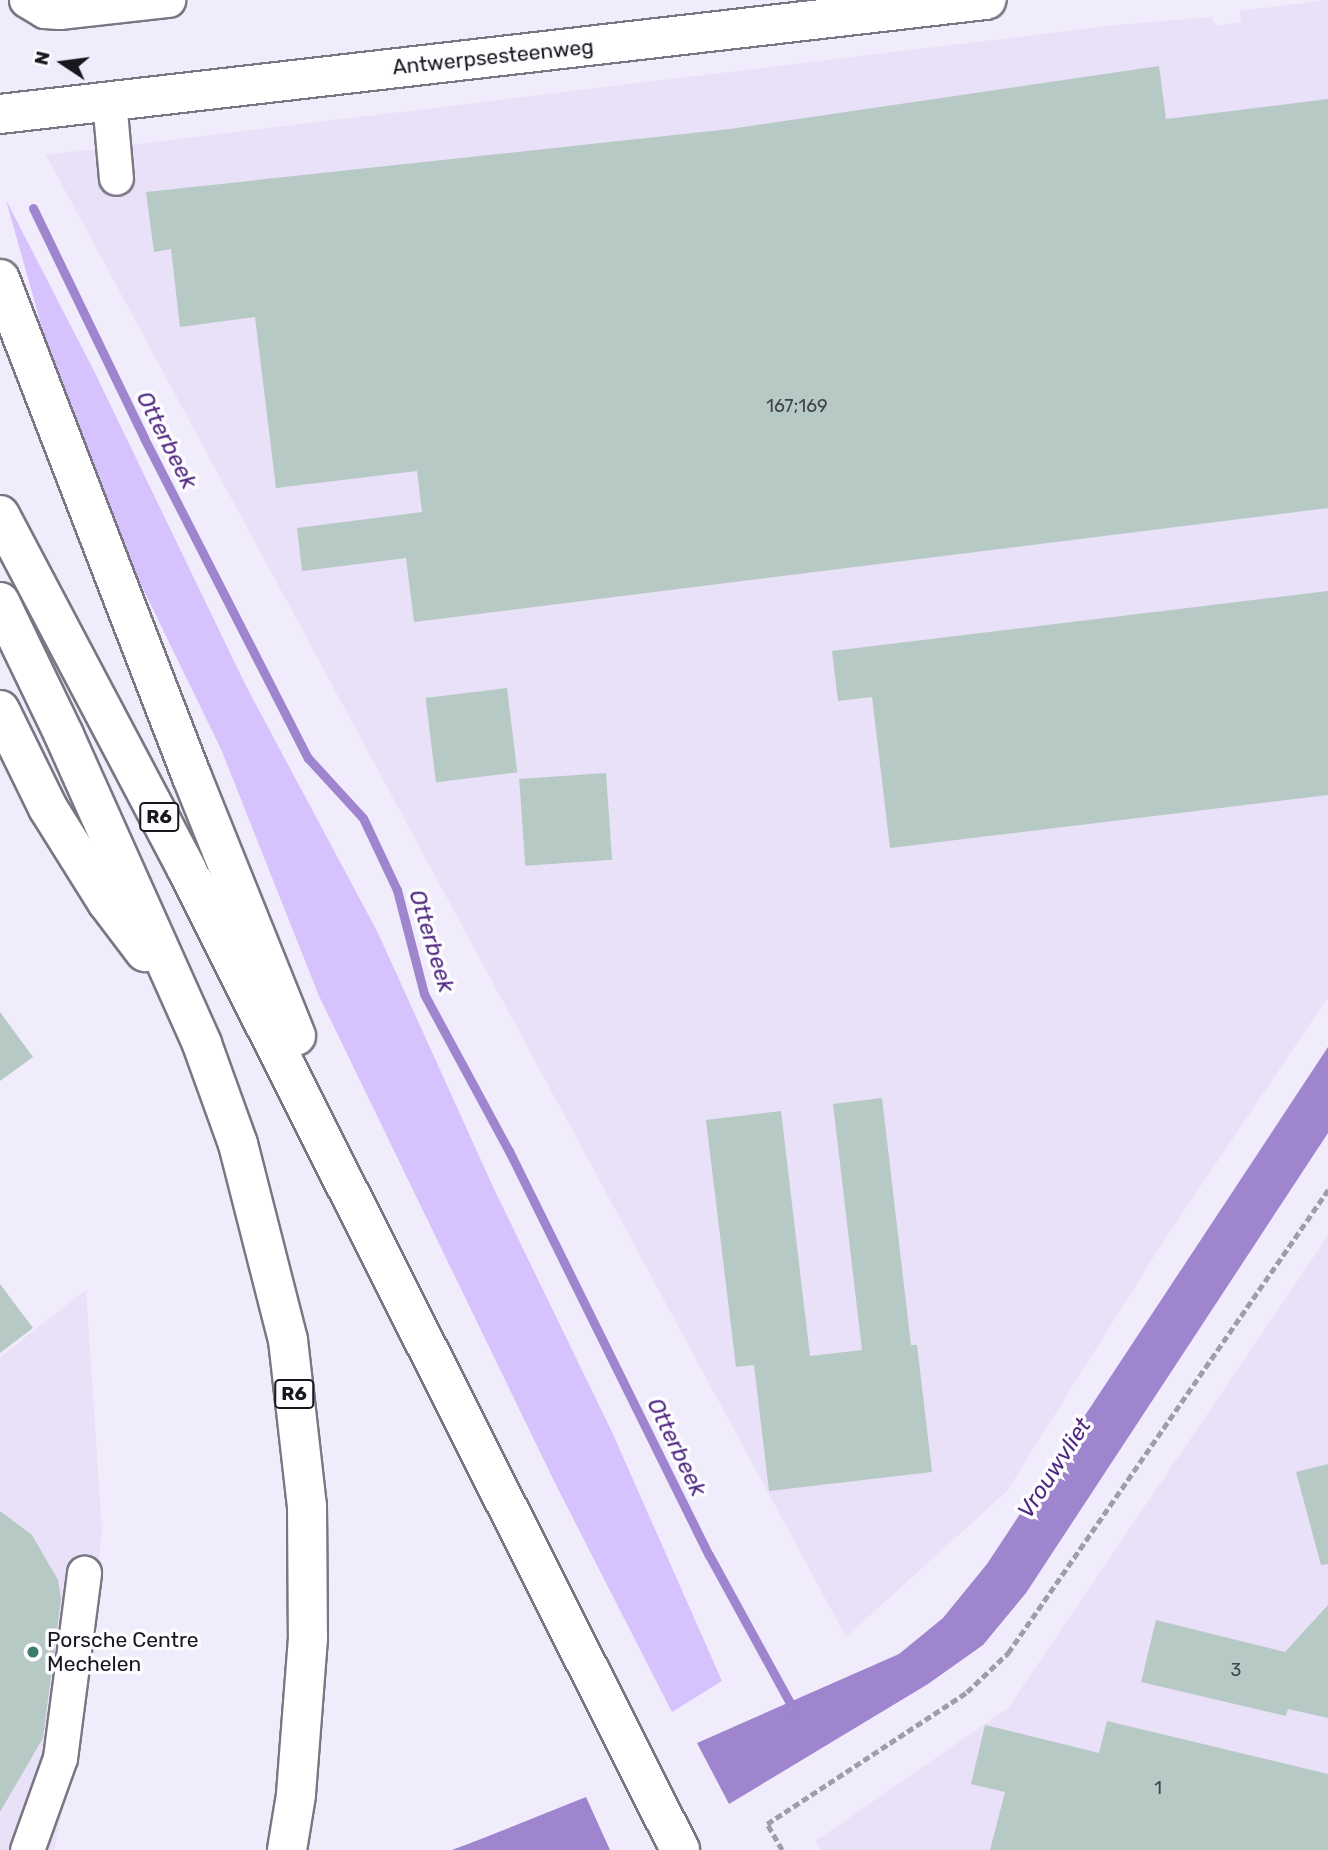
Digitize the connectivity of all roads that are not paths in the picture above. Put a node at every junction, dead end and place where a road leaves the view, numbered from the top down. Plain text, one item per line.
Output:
1 (26, 0) edge
2 (168, 0) edge
3 (986, 0) edge
4 (938, 4) edge
5 (109, 100) junction
6 (0, 114) edge
7 (116, 178) dead end
8 (0, 279) edge
9 (0, 515) edge
10 (0, 602) edge
11 (0, 710) edge
12 (187, 1007) junction
13 (313, 1121) junction
14 (84, 1573) dead end
15 (27, 1850) edge
16 (287, 1850) edge
17 (680, 1850) edge

1 - 2 street
3 - 4 main road, Antwerpsesteenweg
4 - 5 main road, Antwerpsesteenweg
5 - 6 main road, Antwerpsesteenweg
5 - 7 street
8 - 13 main road
9 - 13 main road, R6
10 - 12 main road, R6
11 - 12 main road
12 - 16 main road, R6
13 - 17 main road, R6
14 - 15 street

